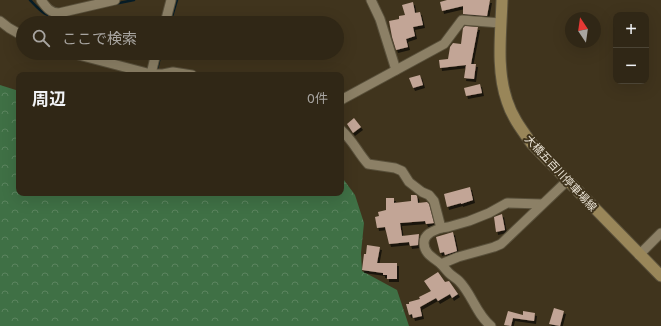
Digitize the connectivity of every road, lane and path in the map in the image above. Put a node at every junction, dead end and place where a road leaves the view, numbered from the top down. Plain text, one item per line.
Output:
1 (41, 0) edge
2 (115, 0) edge
3 (171, 0) edge
4 (371, 0) edge
5 (502, 0) edge
6 (166, 16) edge
7 (0, 21) edge
8 (500, 23) junction
9 (16, 32) edge
10 (98, 60) edge
11 (154, 60) edge
12 (396, 70) junction
13 (143, 72) edge
14 (151, 72) edge
15 (344, 98) edge
16 (344, 133) edge
17 (567, 181) junction
18 (542, 204) junction
19 (440, 228) junction
20 (661, 233) edge
21 (639, 255) junction
22 (442, 264) junction
23 (661, 276) edge
24 (491, 326) edge

1 - 2 street
3 - 6 street
4 - 12 street
5 - 8 main road, 大橋五百川停車場線
7 - 9 street
8 - 12 street
8 - 17 main road, 大橋五百川停車場線
10 - 13 street
11 - 14 street
12 - 15 street
16 - 19 street
17 - 18 street
17 - 21 main road, 大橋五百川停車場線
18 - 19 street
18 - 22 street
19 - 22 street
20 - 21 street
21 - 23 main road, 大橋五百川停車場線
22 - 24 street

